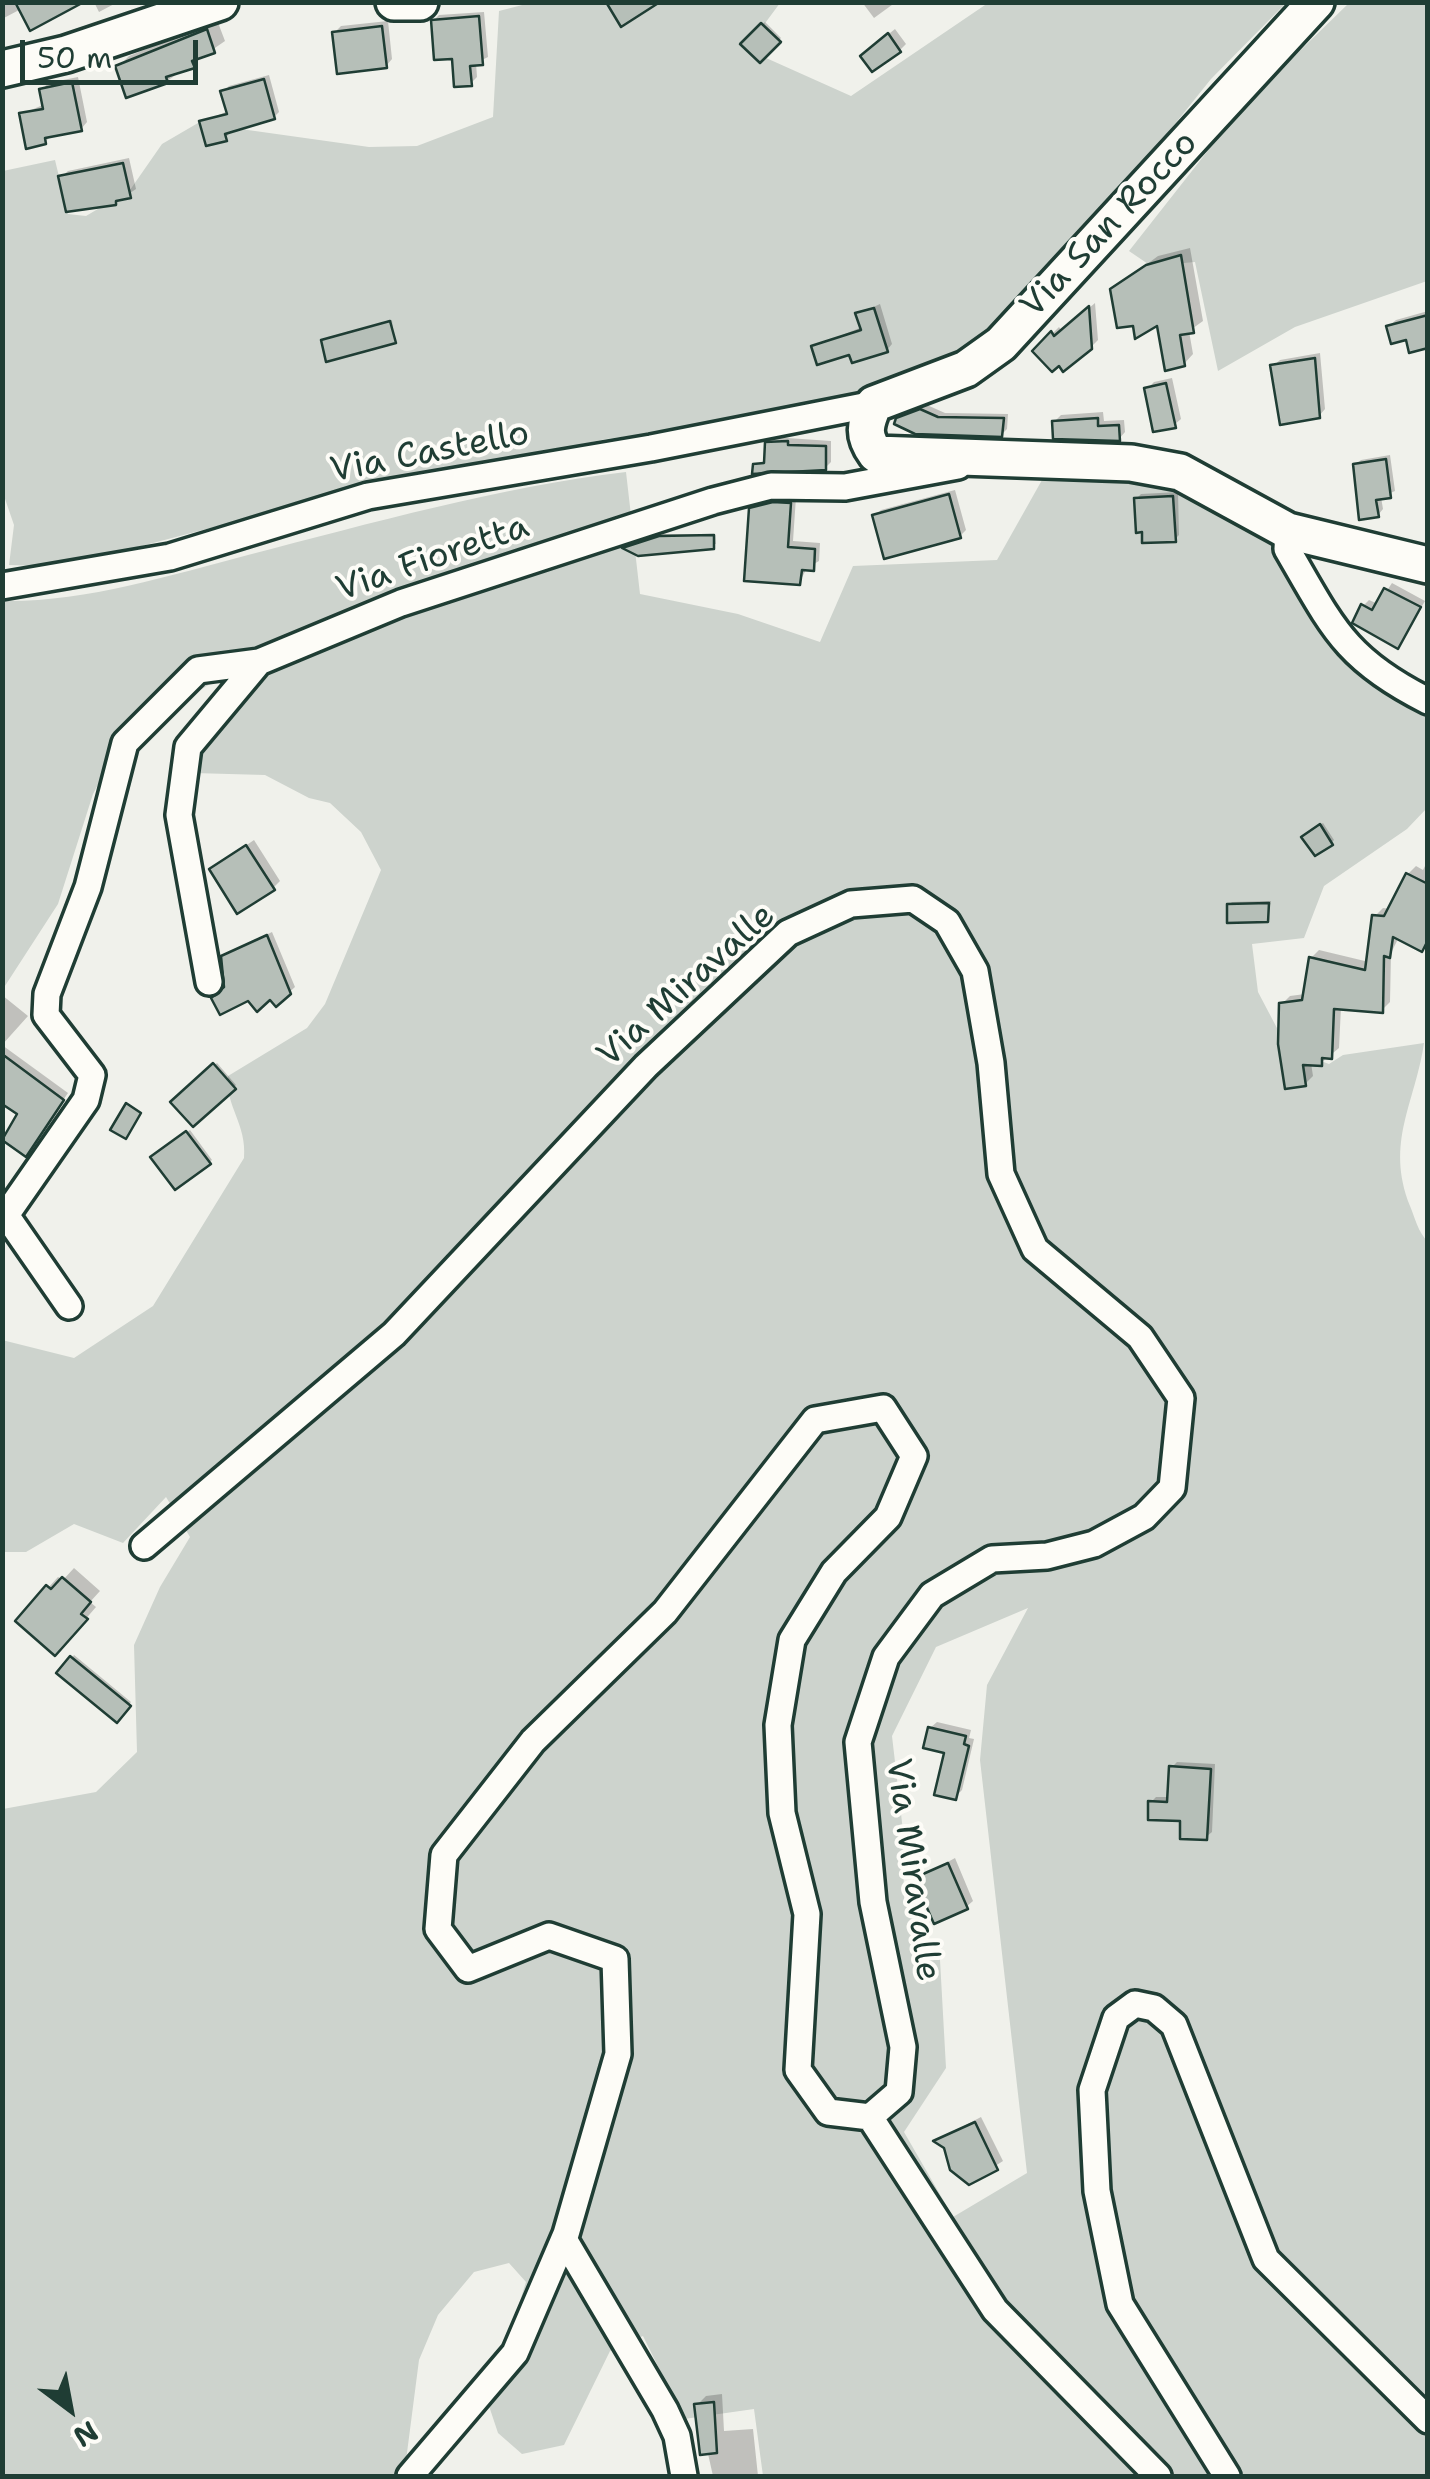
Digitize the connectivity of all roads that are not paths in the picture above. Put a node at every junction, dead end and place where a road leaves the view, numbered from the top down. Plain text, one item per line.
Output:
1 (220, 2) edge
2 (394, 2) edge
3 (420, 2) edge
4 (1316, 2) edge
5 (2, 69) edge
6 (874, 404) junction
7 (972, 459) junction
8 (1288, 531) junction
9 (1428, 565) edge
10 (2, 586) edge
11 (259, 662) junction
12 (1428, 701) edge
13 (210, 982) dead end
14 (69, 1306) dead end
15 (144, 1546) dead end
16 (870, 2118) junction
17 (564, 2239) junction
18 (1428, 2420) edge
19 (410, 2476) edge
20 (684, 2476) edge
21 (1158, 2476) edge
22 (1226, 2476) edge

1 - 5 street
2 - 3 street
4 - 6 street, Via San Rocco
6 - 7 street
6 - 10 street, Via Castello
7 - 8 street
7 - 11 street, Via Fioretta
8 - 9 street
8 - 12 street
11 - 13 street, Via Fioretta
11 - 14 street
15 - 16 street, Via Miravalle
16 - 17 street
16 - 21 street
17 - 19 street
17 - 20 street
18 - 22 street

